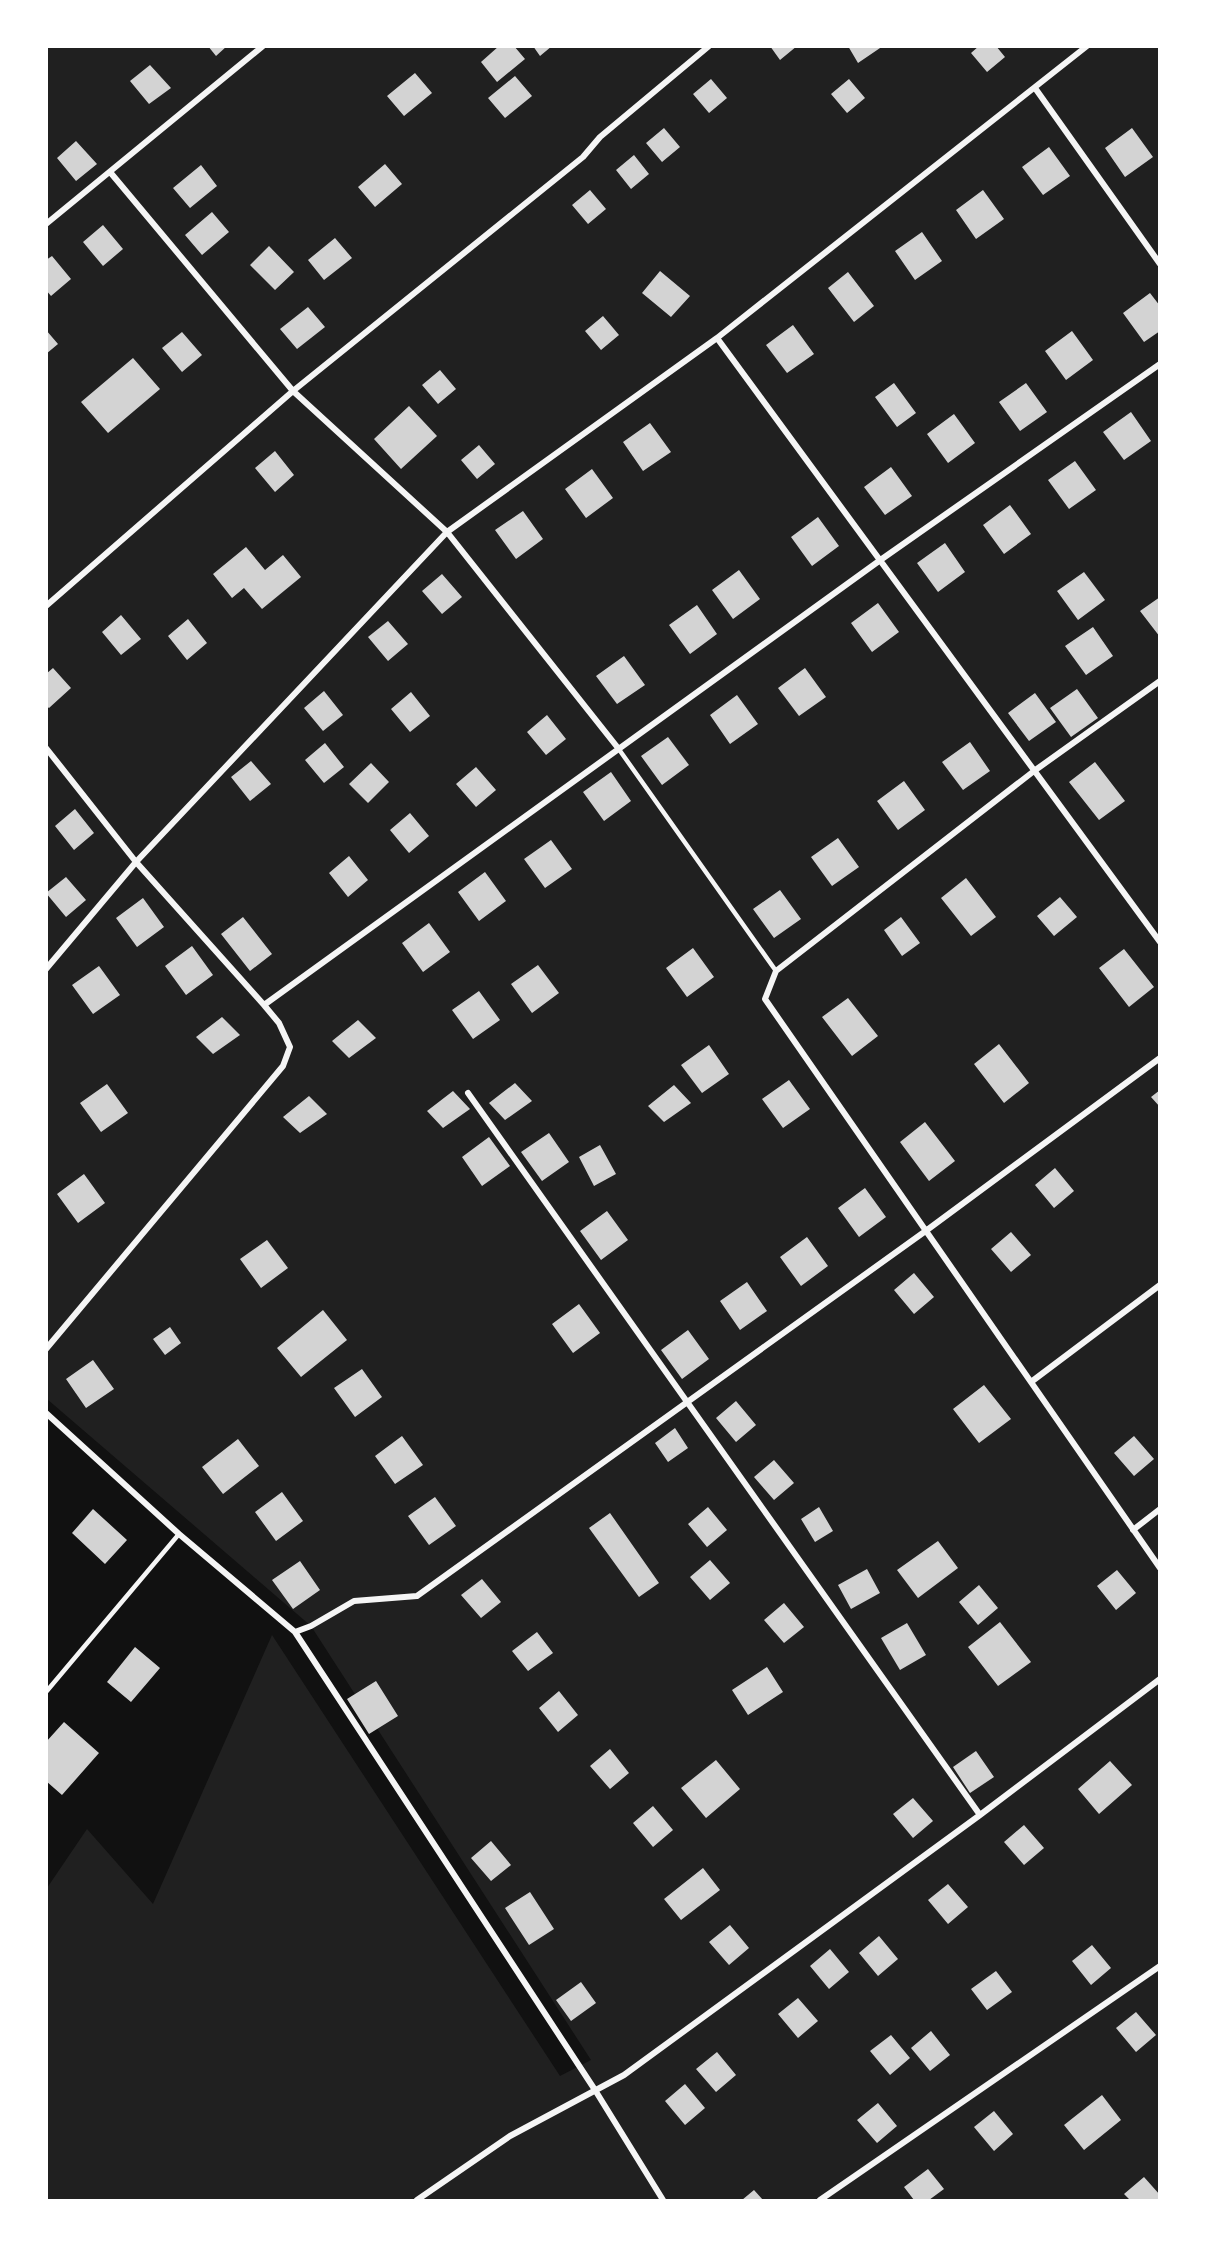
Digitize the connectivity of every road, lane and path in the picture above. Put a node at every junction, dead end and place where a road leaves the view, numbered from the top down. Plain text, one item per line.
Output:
1 (263, 46) edge
2 (709, 46) edge
3 (1087, 46) edge
4 (1035, 88) junction
5 (110, 172) junction
6 (46, 224) edge
7 (1160, 264) edge
8 (717, 338) junction
9 (1160, 364) edge
10 (293, 391) junction
11 (447, 532) junction
12 (879, 561) junction
13 (46, 606) edge
14 (1160, 681) edge
15 (46, 748) edge
16 (618, 748) junction
17 (1034, 771) junction
18 (136, 862) junction
19 (1160, 942) edge
20 (46, 969) edge
21 (776, 970) junction
22 (264, 1005) junction
23 (1160, 1058) edge
24 (468, 1093) dead end
25 (927, 1230) junction
26 (1160, 1285) edge
27 (46, 1349) edge
28 (1031, 1382) junction
29 (687, 1403) junction
30 (46, 1413) edge
31 (1160, 1509) edge
32 (1133, 1530) junction
33 (179, 1533) junction
34 (1160, 1568) edge
35 (295, 1632) junction
36 (1160, 1679) edge
37 (46, 1692) edge
38 (980, 1815) junction
39 (1160, 1966) edge
40 (596, 2090) junction
41 (417, 2200) edge
42 (663, 2200) edge
43 (820, 2200) edge

1 - 5 street
2 - 10 street
3 - 4 street
4 - 7 street
4 - 8 street
5 - 6 street
5 - 10 street
8 - 11 street
8 - 12 street
9 - 12 street
10 - 11 street
10 - 13 street
11 - 16 street
11 - 18 street
12 - 16 street
12 - 17 street
14 - 17 street
15 - 18 street
16 - 21 lane
16 - 22 street
17 - 19 street
17 - 21 street
18 - 20 street
18 - 22 street
21 - 25 street
22 - 27 street
23 - 25 street
24 - 29 street
25 - 28 street
25 - 29 street
26 - 28 street
28 - 32 street
29 - 35 street
29 - 38 street
30 - 33 street
31 - 32 street
32 - 34 street
33 - 35 street
33 - 37 lane
35 - 40 street
36 - 38 street
38 - 40 street
39 - 43 street
40 - 41 street
40 - 42 street

